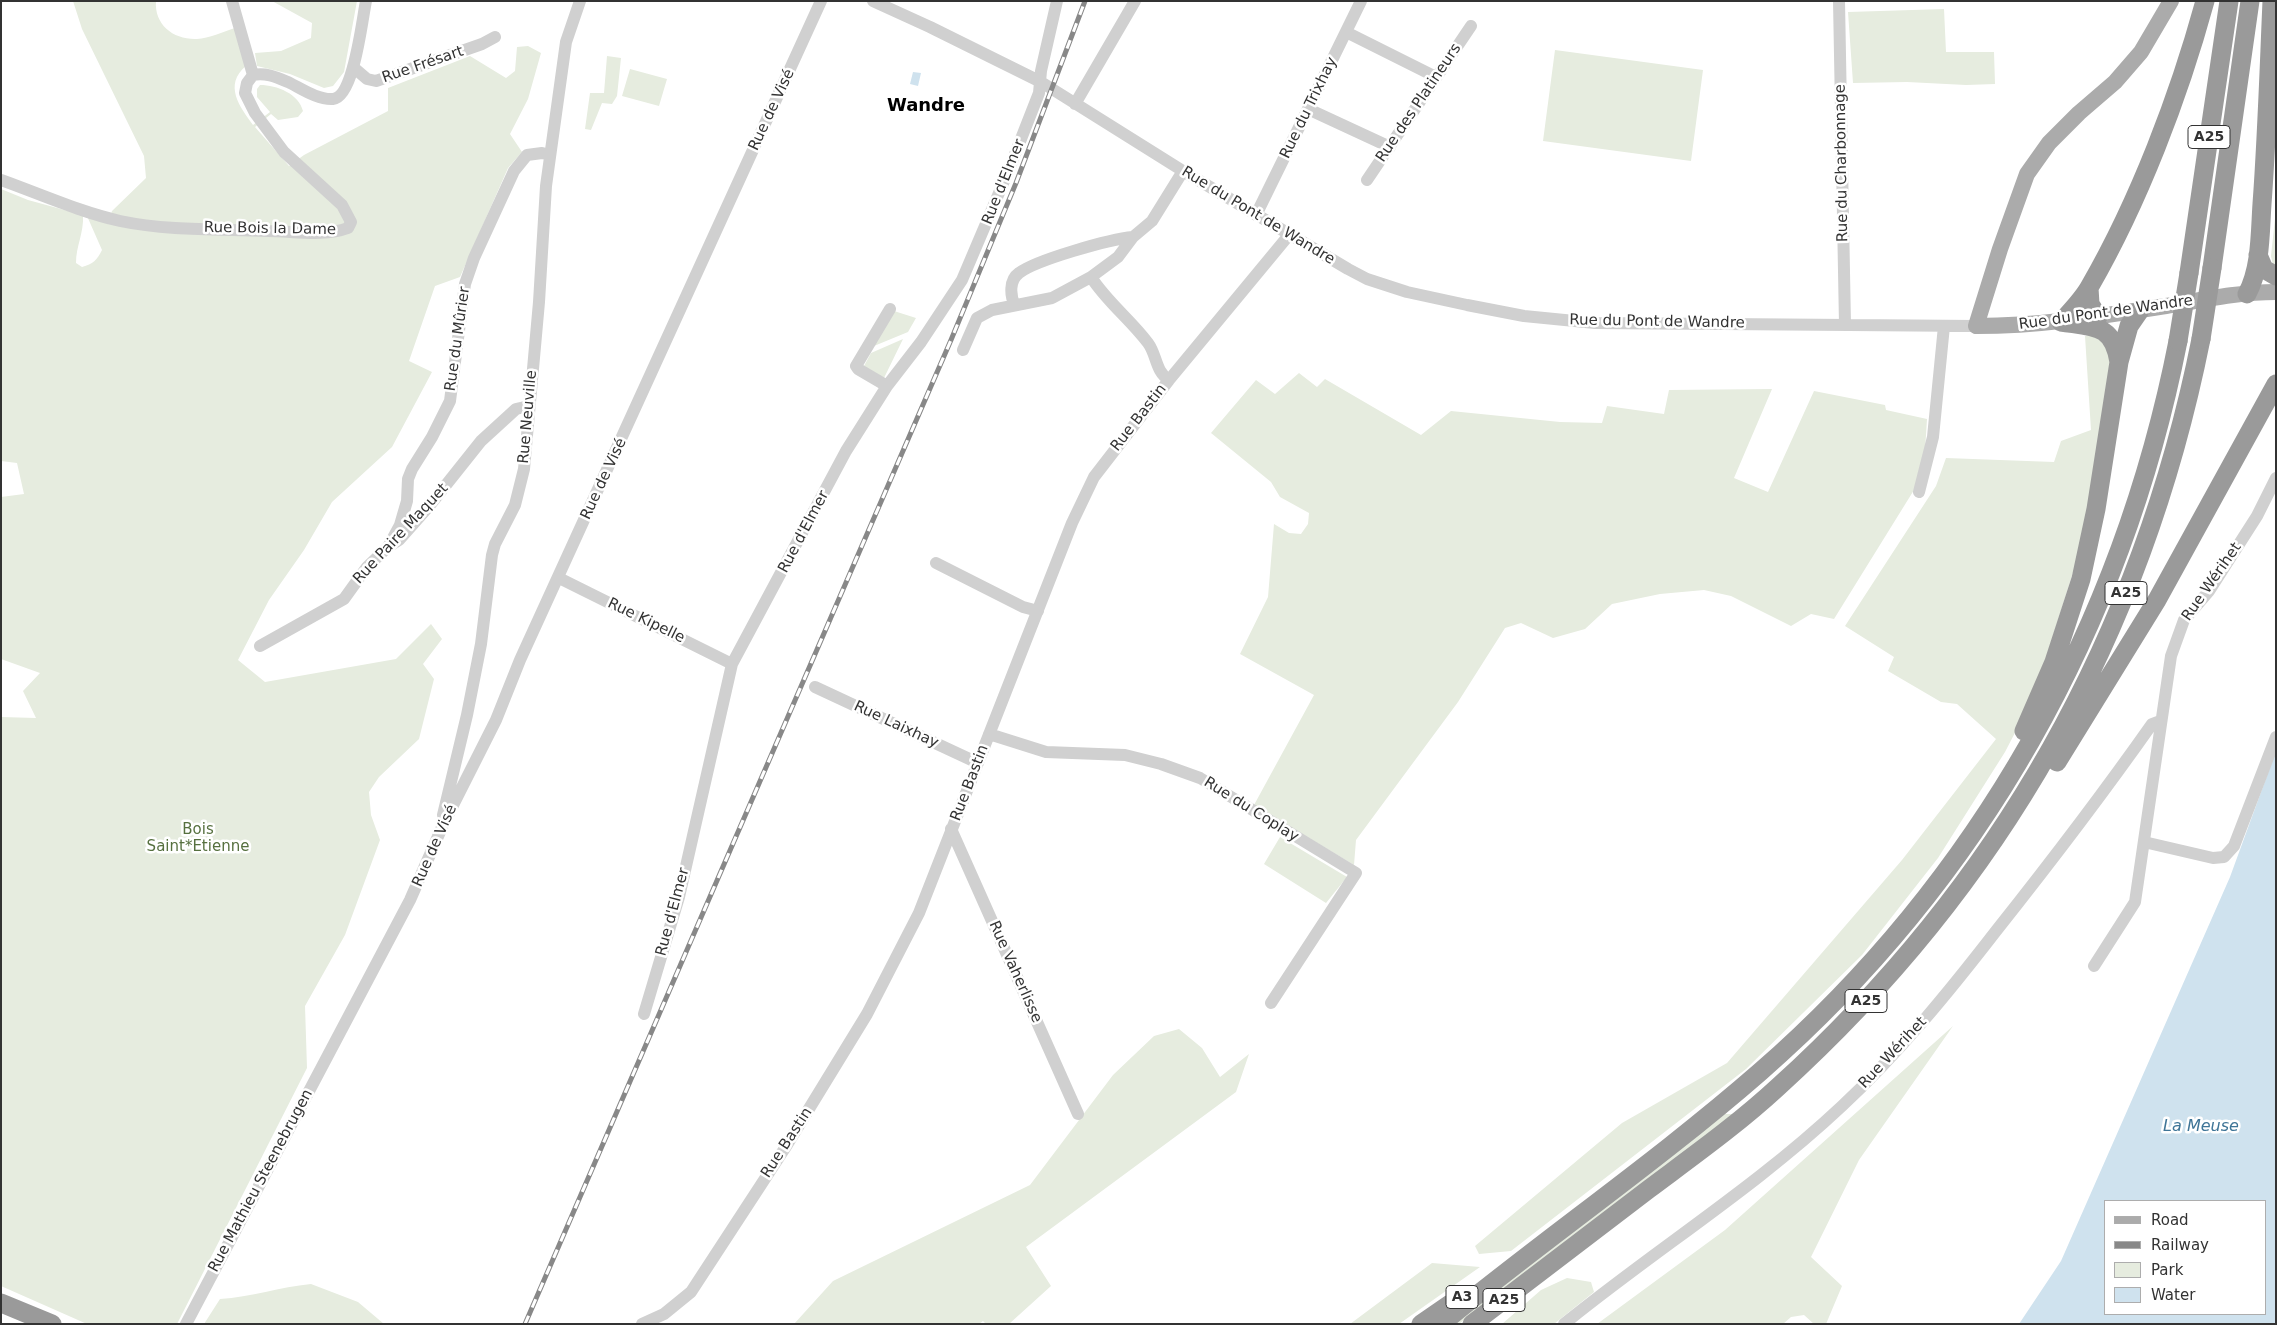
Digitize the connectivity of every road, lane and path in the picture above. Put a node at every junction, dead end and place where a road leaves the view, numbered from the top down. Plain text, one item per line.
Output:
1 (232, 1) edge
2 (366, 1) edge
3 (580, 1) edge
4 (821, 1) edge
5 (873, 1) edge
6 (1057, 1) edge
7 (1135, 1) edge
8 (1361, 1) edge
9 (1839, 1) edge
10 (2171, 1) edge
11 (2205, 1) edge
12 (2229, 1) edge
13 (2250, 1) edge
14 (2272, 1) edge
15 (1471, 26) dead end
16 (1346, 32) junction
17 (495, 37) dead end
18 (353, 67) junction
19 (253, 75) junction
20 (1436, 77) junction
21 (1041, 82) junction
22 (1075, 104) junction
23 (1308, 109) junction
24 (1390, 147) junction
25 (550, 155) junction
26 (1183, 171) junction
27 (1, 180) edge
28 (1367, 180) dead end
29 (1256, 215) junction
30 (1289, 235) junction
31 (1133, 237) junction
32 (2258, 255) junction
33 (2276, 276) edge
34 (1091, 277) junction
35 (2089, 288) junction
36 (2276, 292) edge
37 (2247, 294) junction
38 (1015, 305) junction
39 (890, 309) dead end
40 (2140, 310) junction
41 (2098, 317) junction
42 (2061, 322) junction
43 (1845, 325) junction
44 (1944, 326) junction
45 (1976, 326) junction
46 (963, 350) dead end
47 (2119, 362) junction
48 (1169, 380) junction
49 (2276, 384) edge
50 (887, 386) junction
51 (529, 406) junction
52 (2276, 478) edge
53 (1919, 492) dead end
54 (388, 547) junction
55 (936, 562) dead end
56 (559, 578) junction
57 (1038, 611) junction
58 (260, 646) dead end
59 (732, 664) junction
60 (815, 687) dead end
61 (2160, 721) junction
62 (989, 734) junction
63 (2276, 738) edge
64 (978, 763) junction
65 (1999, 795) junction
66 (443, 825) junction
67 (2003, 828) junction
68 (951, 829) junction
69 (2144, 842) junction
70 (2094, 966) dead end
71 (1271, 1002) dead end
72 (644, 1014) dead end
73 (337, 1039) joint
74 (1078, 1114) dead end
75 (1504, 1272) junction
76 (1535, 1276) junction
77 (1, 1303) edge
78 (52, 1324) edge
79 (186, 1324) edge
80 (642, 1324) edge
81 (1421, 1324) edge
82 (1441, 1324) edge
83 (1472, 1324) edge
84 (1490, 1324) edge
85 (1564, 1324) edge

1 - 19 street
2 - 18 street
3 - 25 street, Rue Neuville
4 - 56 street, Rue de Visé
5 - 21 street, Rue du Pont de Wandre
6 - 21 street, Rue d'Elmer
7 - 22 street
8 - 16 street, Rue du Trixhay
9 - 43 street, Rue du Charbonnage
10 - 45 main road
11 - 35 highway
12 - 65 highway, A25, bridge
13 - 67 highway, A25, bridge
14 - 32 highway
15 - 20 street, Rue des Platineurs
16 - 20 street
16 - 23 street, Rue du Trixhay
17 - 18 street, Rue Frésart
18 - 19 street
19 - 27 street, Rue Bois la Dame
20 - 24 street, Rue des Platineurs
21 - 22 street, Rue du Pont de Wandre
21 - 50 street, Rue d'Elmer
22 - 26 street, Rue du Pont de Wandre
23 - 24 street
23 - 29 street, Rue du Trixhay
24 - 28 street, Rue des Platineurs
25 - 51 street, Rue Neuville
25 - 54 street, Rue du Mûrier
26 - 29 street, Rue du Pont de Wandre
26 - 31 street
29 - 30 street, Rue du Pont de Wandre
30 - 43 street, Rue du Pont de Wandre
30 - 48 street, Rue Bastin
31 - 34 street
31 - 38 street
32 - 33 highway
32 - 37 highway
34 - 38 street
34 - 48 street
35 - 41 highway
35 - 42 highway
36 - 37 main road, Rue du Pont de Wandre
37 - 40 main road, Rue du Pont de Wandre
38 - 46 street
39 - 50 street
40 - 41 main road, Rue du Pont de Wandre
40 - 47 highway, A25
41 - 42 main road, Rue du Pont de Wandre
42 - 45 main road, Rue du Pont de Wandre
42 - 47 highway, A25
43 - 44 street, Rue du Pont de Wandre
44 - 45 street, Rue du Pont de Wandre
44 - 53 street
47 - 65 highway, A25
48 - 57 street, Rue Bastin
49 - 67 highway, A25
50 - 59 street, Rue d'Elmer
51 - 54 street, Rue Paire Maquet
51 - 66 street, Rue Neuville
52 - 61 street, Rue Wérihet
54 - 58 street, Rue Paire Maquet
55 - 57 street
56 - 59 street, Rue Kipelle
56 - 66 street, Rue de Visé
57 - 62 street, Rue Bastin
59 - 72 street, Rue d'Elmer
60 - 64 street, Rue Laixhay
61 - 69 street, Rue Wérihet
61 - 85 street, Rue Wérihet
62 - 64 street, Rue Bastin
62 - 71 street, Rue du Coplay
63 - 69 street
64 - 68 street, Rue Bastin
65 - 75 highway, A25
66 - 73 street, Rue de Visé
67 - 76 highway, A25
68 - 74 street, Rue Vaherlisse
68 - 80 street, Rue Bastin
69 - 70 street, Rue Wérihet
73 - 79 street, Rue Mathieu Steenebrugen
75 - 81 highway, A3
75 - 82 highway, A25
76 - 83 highway, A25
76 - 84 highway, A3
77 - 78 highway

